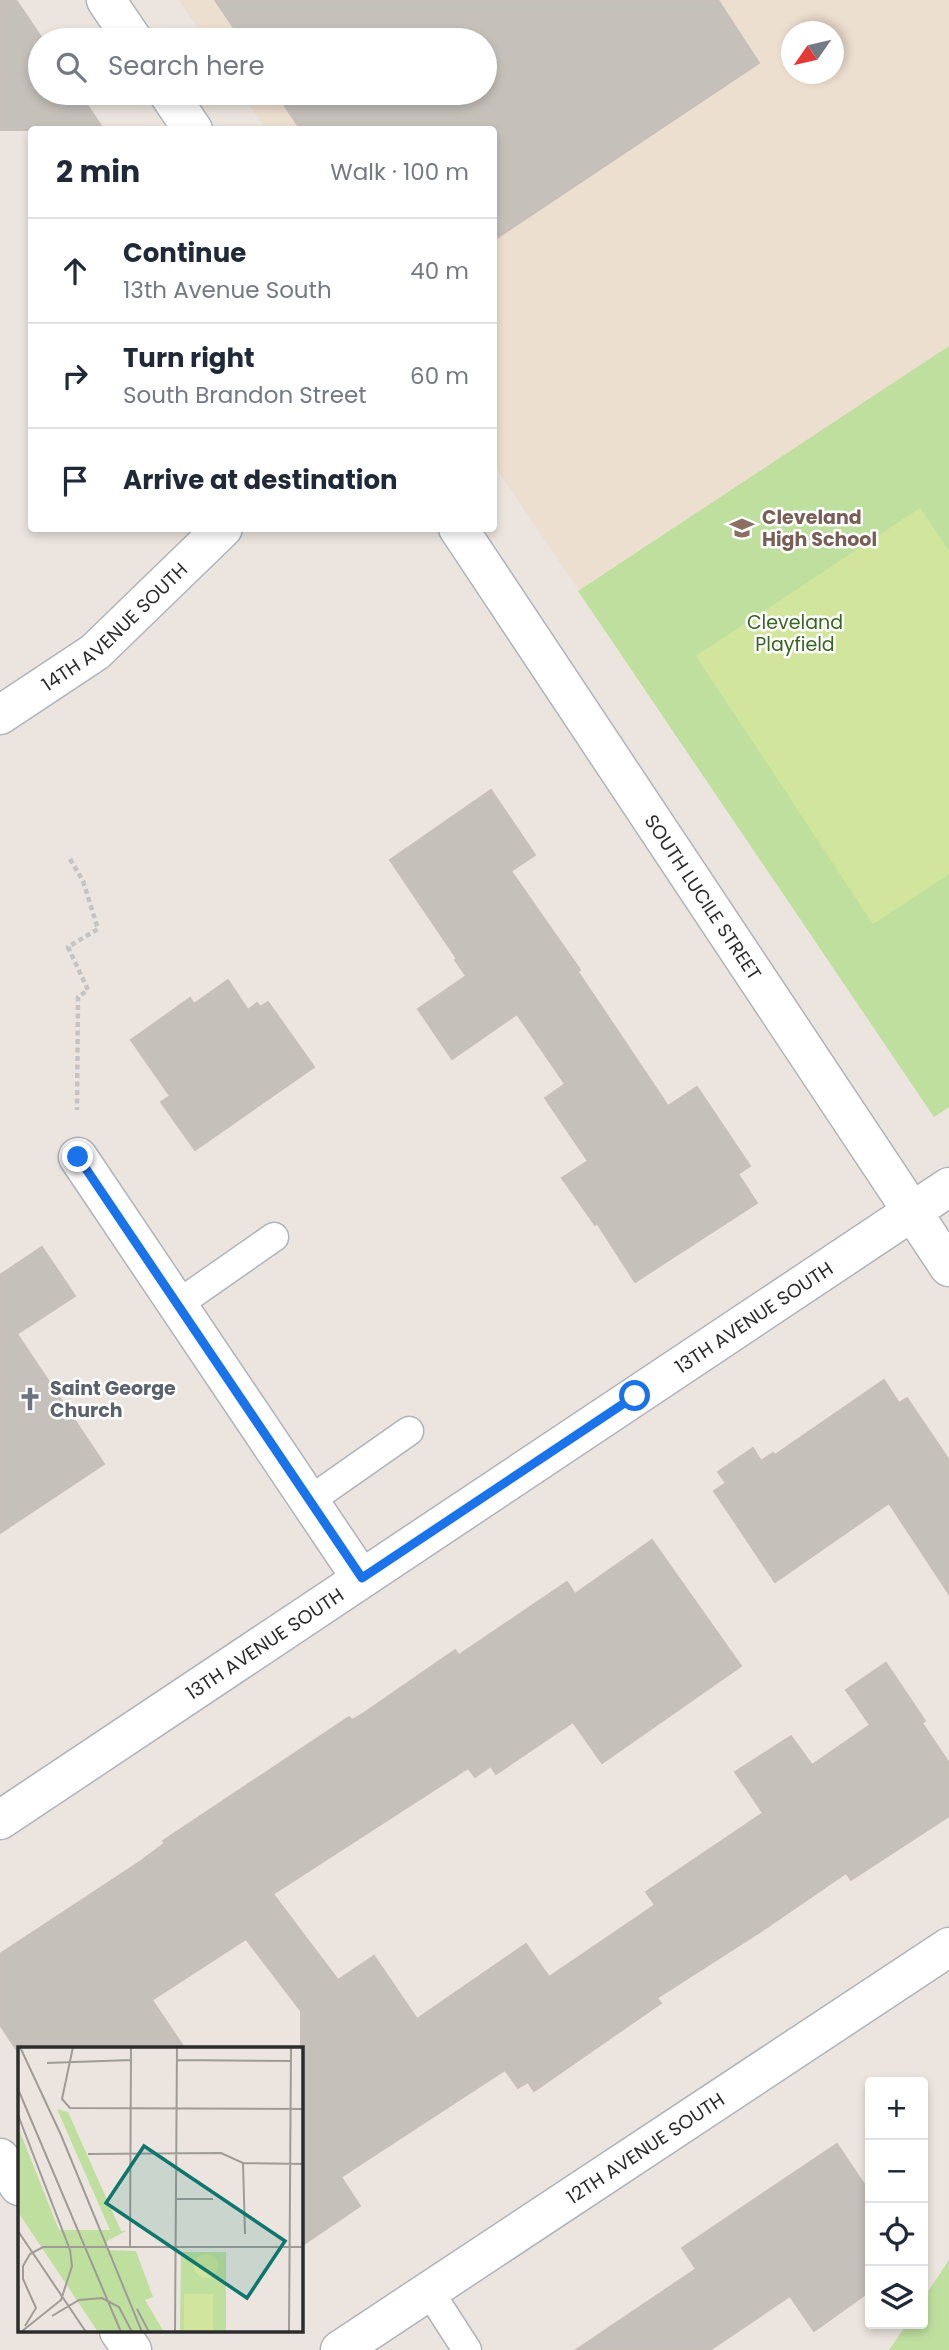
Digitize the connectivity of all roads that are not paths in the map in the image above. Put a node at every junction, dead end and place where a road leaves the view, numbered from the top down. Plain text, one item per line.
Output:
1 (106, 0) edge
2 (125, 28) edge
3 (176, 105) edge
4 (189, 126) edge
5 (219, 532) edge
6 (461, 532) edge
7 (0, 715) edge
8 (78, 1157) dead end
9 (949, 1187) edge
10 (913, 1212) junction
11 (274, 1237) dead end
12 (949, 1267) edge
13 (178, 1304) junction
14 (410, 1431) dead end
15 (309, 1501) junction
16 (362, 1578) junction
17 (0, 1820) edge
18 (949, 1947) edge
19 (0, 2158) edge
20 (18, 2185) edge
21 (429, 2291) junction
22 (120, 2332) edge
23 (132, 2350) edge
24 (340, 2350) edge
25 (467, 2350) edge

1 - 2 street
3 - 4 street
5 - 7 street, 14TH AVENUE SOUTH
6 - 10 street, SOUTH LUCILE STREET
8 - 13 street
9 - 10 street, 13TH AVENUE SOUTH
10 - 12 street, SOUTH LUCILE STREET
10 - 16 street, 13TH AVENUE SOUTH
11 - 13 lane
13 - 15 street
14 - 15 lane
15 - 16 street
16 - 17 street, 13TH AVENUE SOUTH
18 - 21 street, 12TH AVENUE SOUTH
19 - 20 street
21 - 24 street, 12TH AVENUE SOUTH
21 - 25 lane
22 - 23 street

